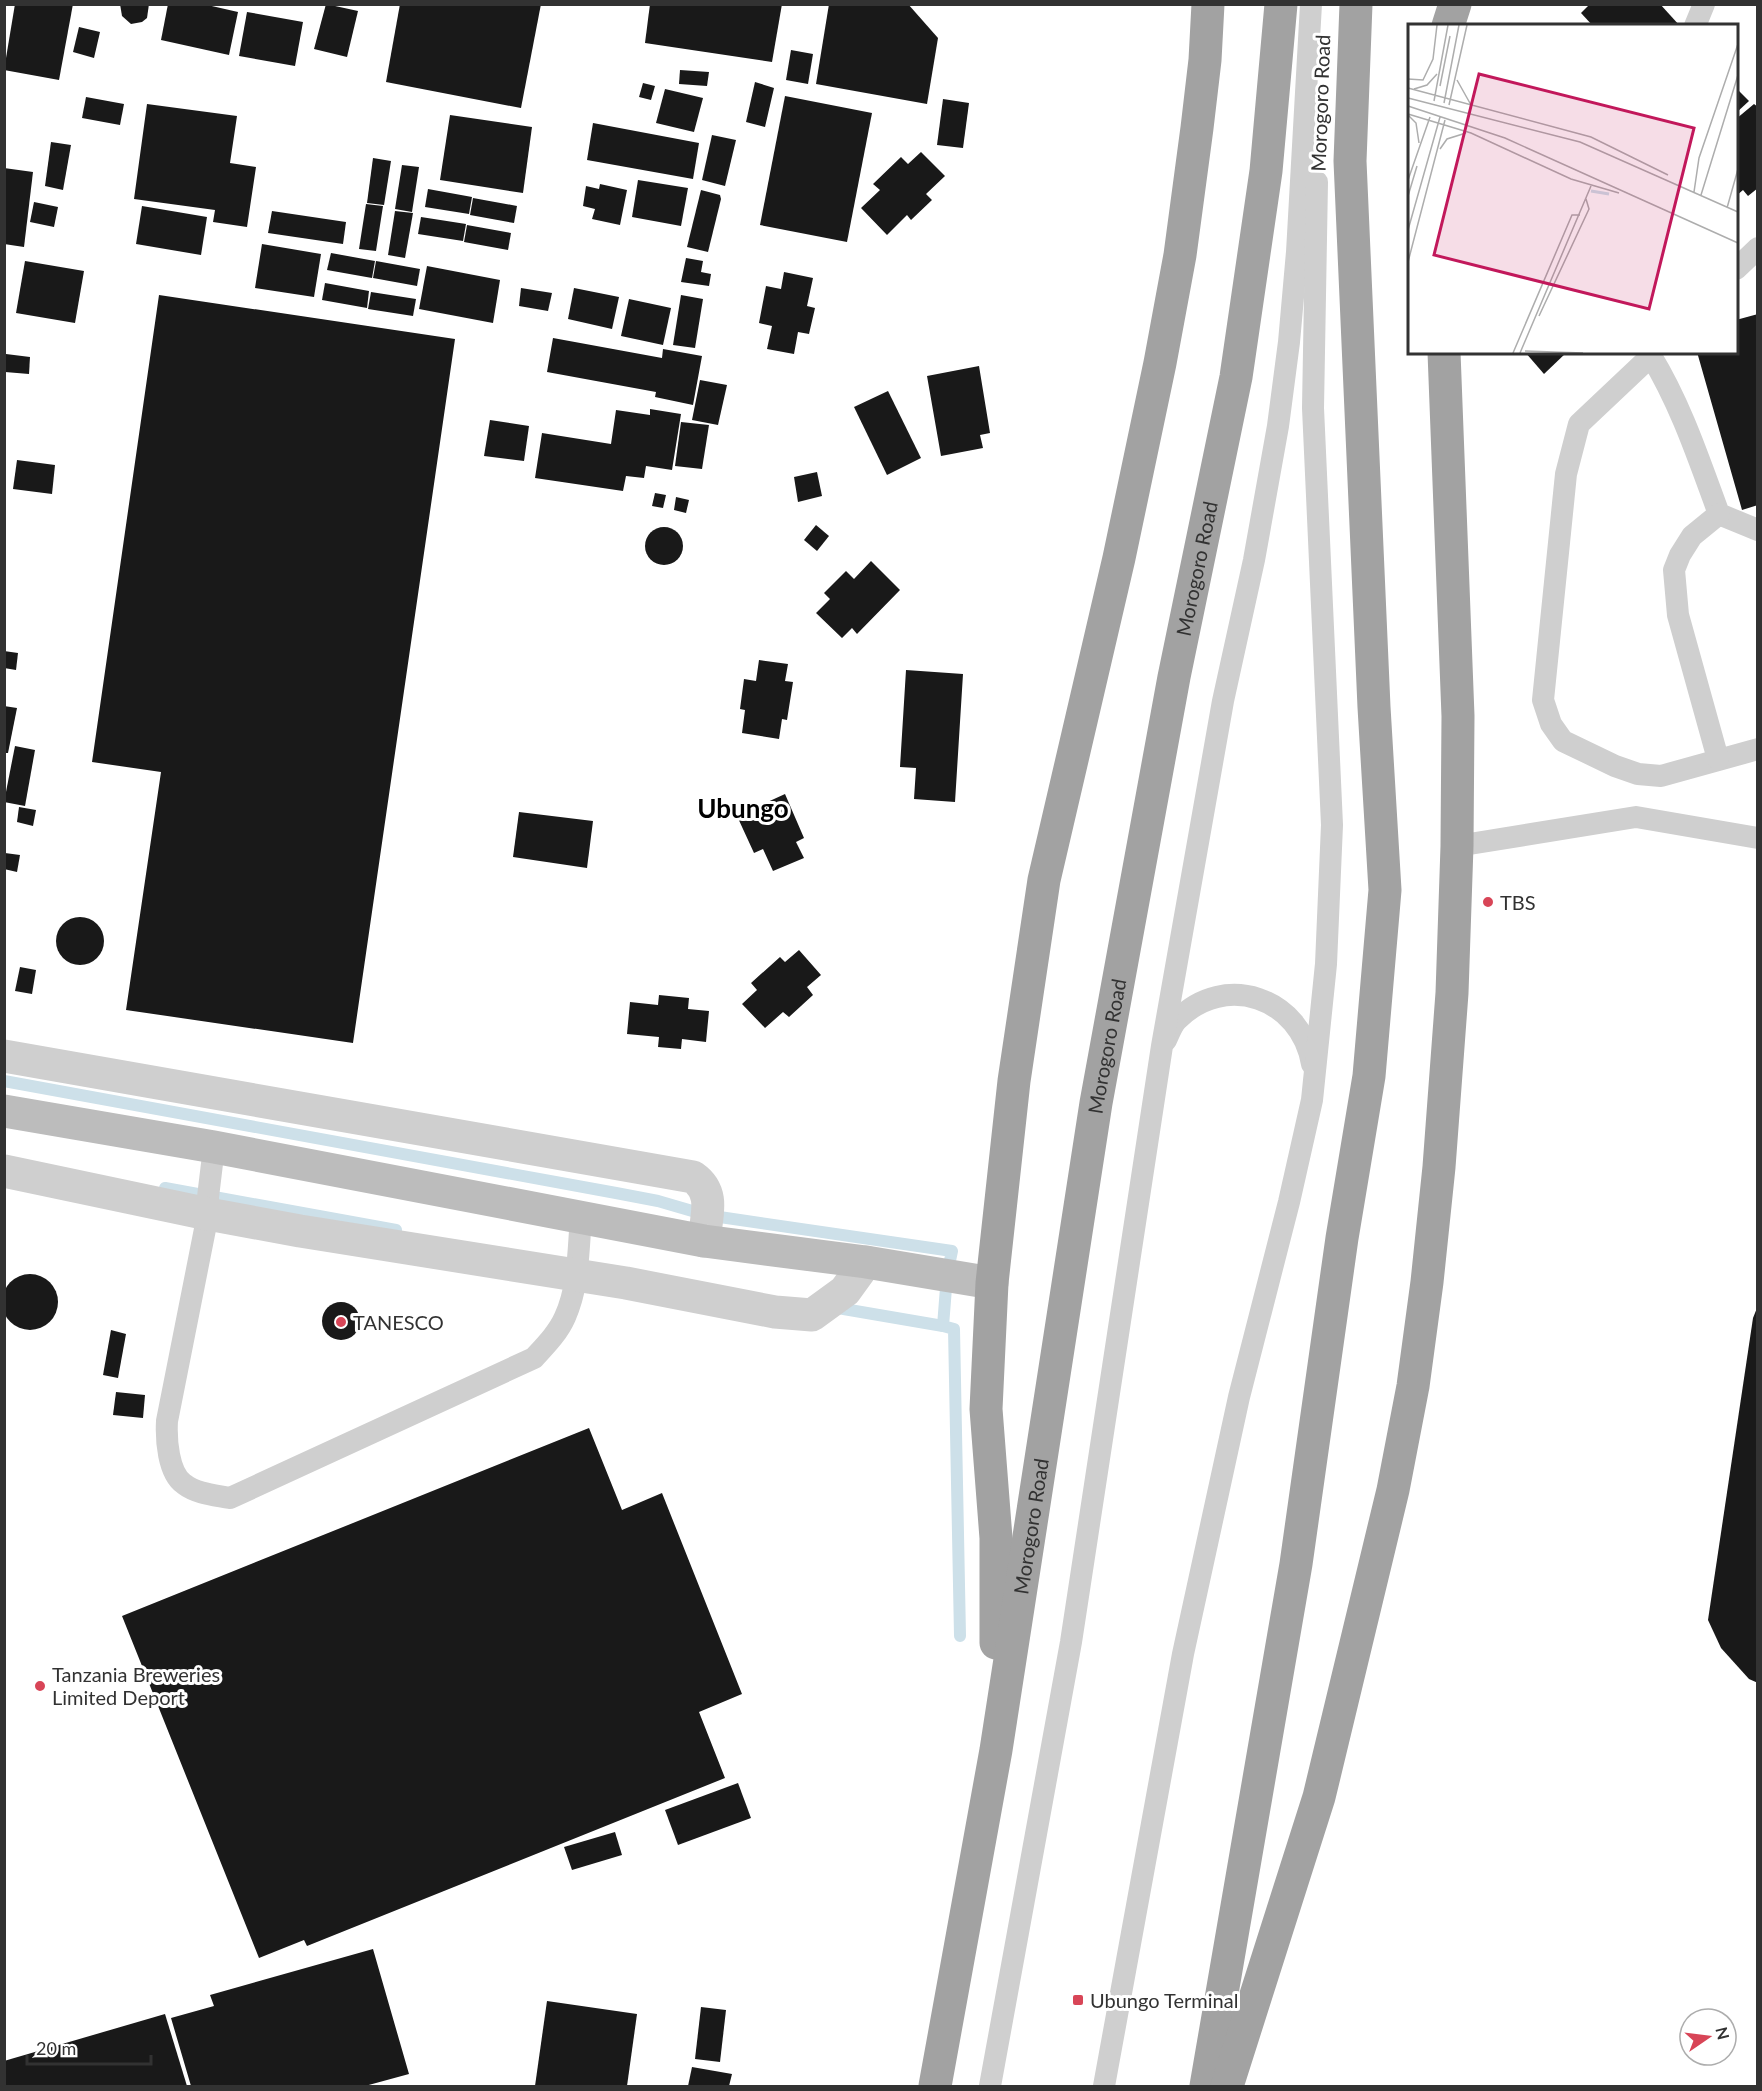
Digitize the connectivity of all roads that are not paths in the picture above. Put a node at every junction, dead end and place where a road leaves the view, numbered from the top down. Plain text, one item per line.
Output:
1 (1187, 4) edge
2 (1208, 4) edge
3 (1281, 4) edge
4 (1311, 4) edge
5 (1324, 4) edge
6 (1356, 4) edge
7 (1444, 4) edge
8 (1455, 4) edge
9 (1704, 4) edge
10 (1443, 24) edge
11 (1449, 24) edge
12 (1696, 24) edge
13 (1205, 60) junction
14 (1758, 248) edge
15 (1738, 268) edge
16 (1444, 354) edge
17 (1653, 354) edge
18 (1719, 514) junction
19 (1758, 530) edge
20 (1758, 749) edge
21 (1718, 759) junction
22 (1758, 838) edge
23 (1457, 846) junction
24 (1162, 1046) junction
25 (4, 1056) edge
26 (1312, 1100) junction
27 (4, 1111) edge
28 (214, 1147) junction
29 (4, 1171) edge
30 (208, 1214) junction
31 (581, 1218) junction
32 (704, 1241) junction
33 (866, 1262) junction
34 (577, 1276) junction
35 (992, 1283) junction
36 (996, 1750) junction
37 (935, 2086) edge
38 (990, 2086) edge
39 (1104, 2086) edge
40 (1206, 2086) edge
41 (1227, 2086) edge

1 - 13 highway
2 - 13 highway
3 - 36 highway, Morogoro Road
4 - 24 lane, Morogoro Road
5 - 26 lane, Morogoro Road
6 - 40 highway, Morogoro Road
7 - 10 highway
8 - 11 highway
9 - 12 lane
13 - 35 highway
14 - 15 lane
16 - 23 highway
17 - 18 lane
17 - 21 lane
18 - 19 lane
18 - 21 lane
20 - 21 lane
22 - 23 lane
23 - 41 highway
24 - 26 lane
24 - 38 lane, Morogoro Road
25 - 32 street
26 - 39 lane, Morogoro Road
27 - 28 main road
28 - 30 lane
28 - 31 main road
29 - 30 street
30 - 34 street
30 - 34 lane
31 - 32 main road
31 - 34 lane
32 - 33 main road
33 - 34 street
33 - 35 main road
35 - 36 highway
36 - 37 highway, Morogoro Road

